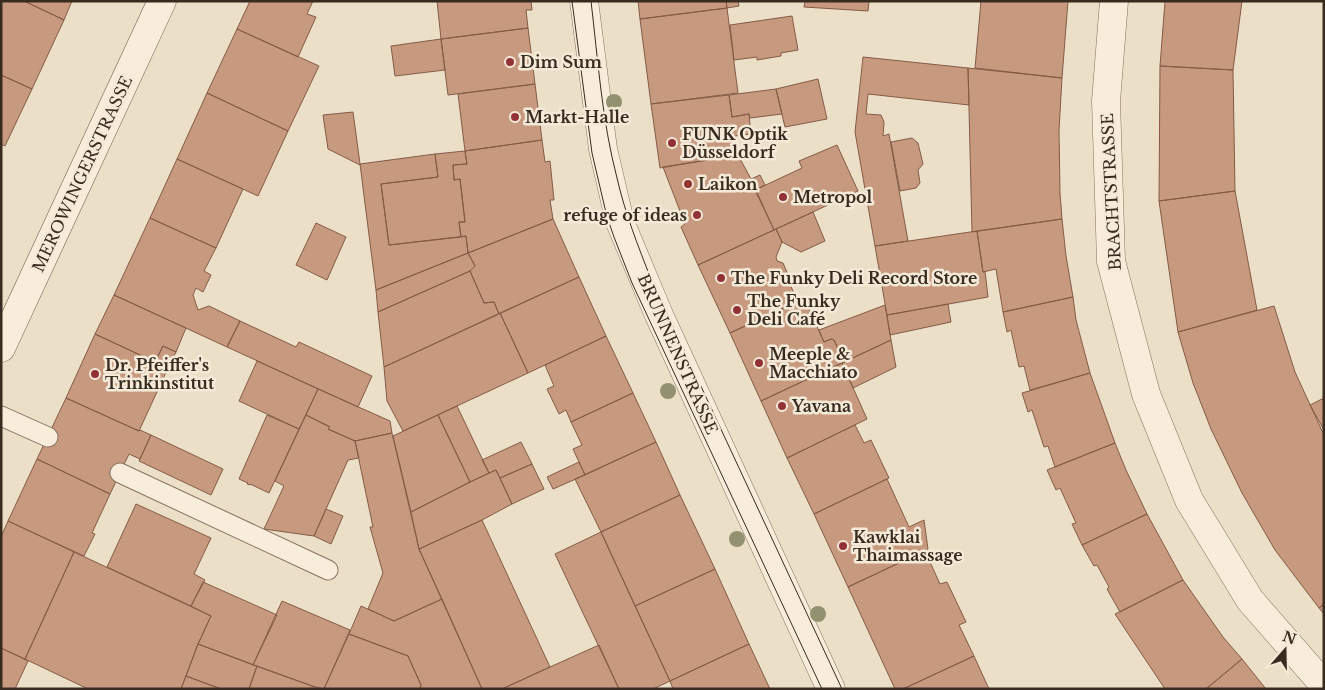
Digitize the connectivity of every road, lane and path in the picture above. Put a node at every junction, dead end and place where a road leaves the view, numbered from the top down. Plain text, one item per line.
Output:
1 (162, 1) edge
2 (584, 1) edge
3 (1114, 1) edge
4 (1, 348) edge
5 (1, 416) edge
6 (48, 437) dead end
7 (120, 473) dead end
8 (328, 570) dead end
9 (1324, 685) edge
10 (831, 689) edge

1 - 4 street, MEROWINGERSTRASSE
2 - 10 street, BRUNNENSTRASSE
3 - 9 street, BRACHTSTRASSE
5 - 6 lane
7 - 8 lane

